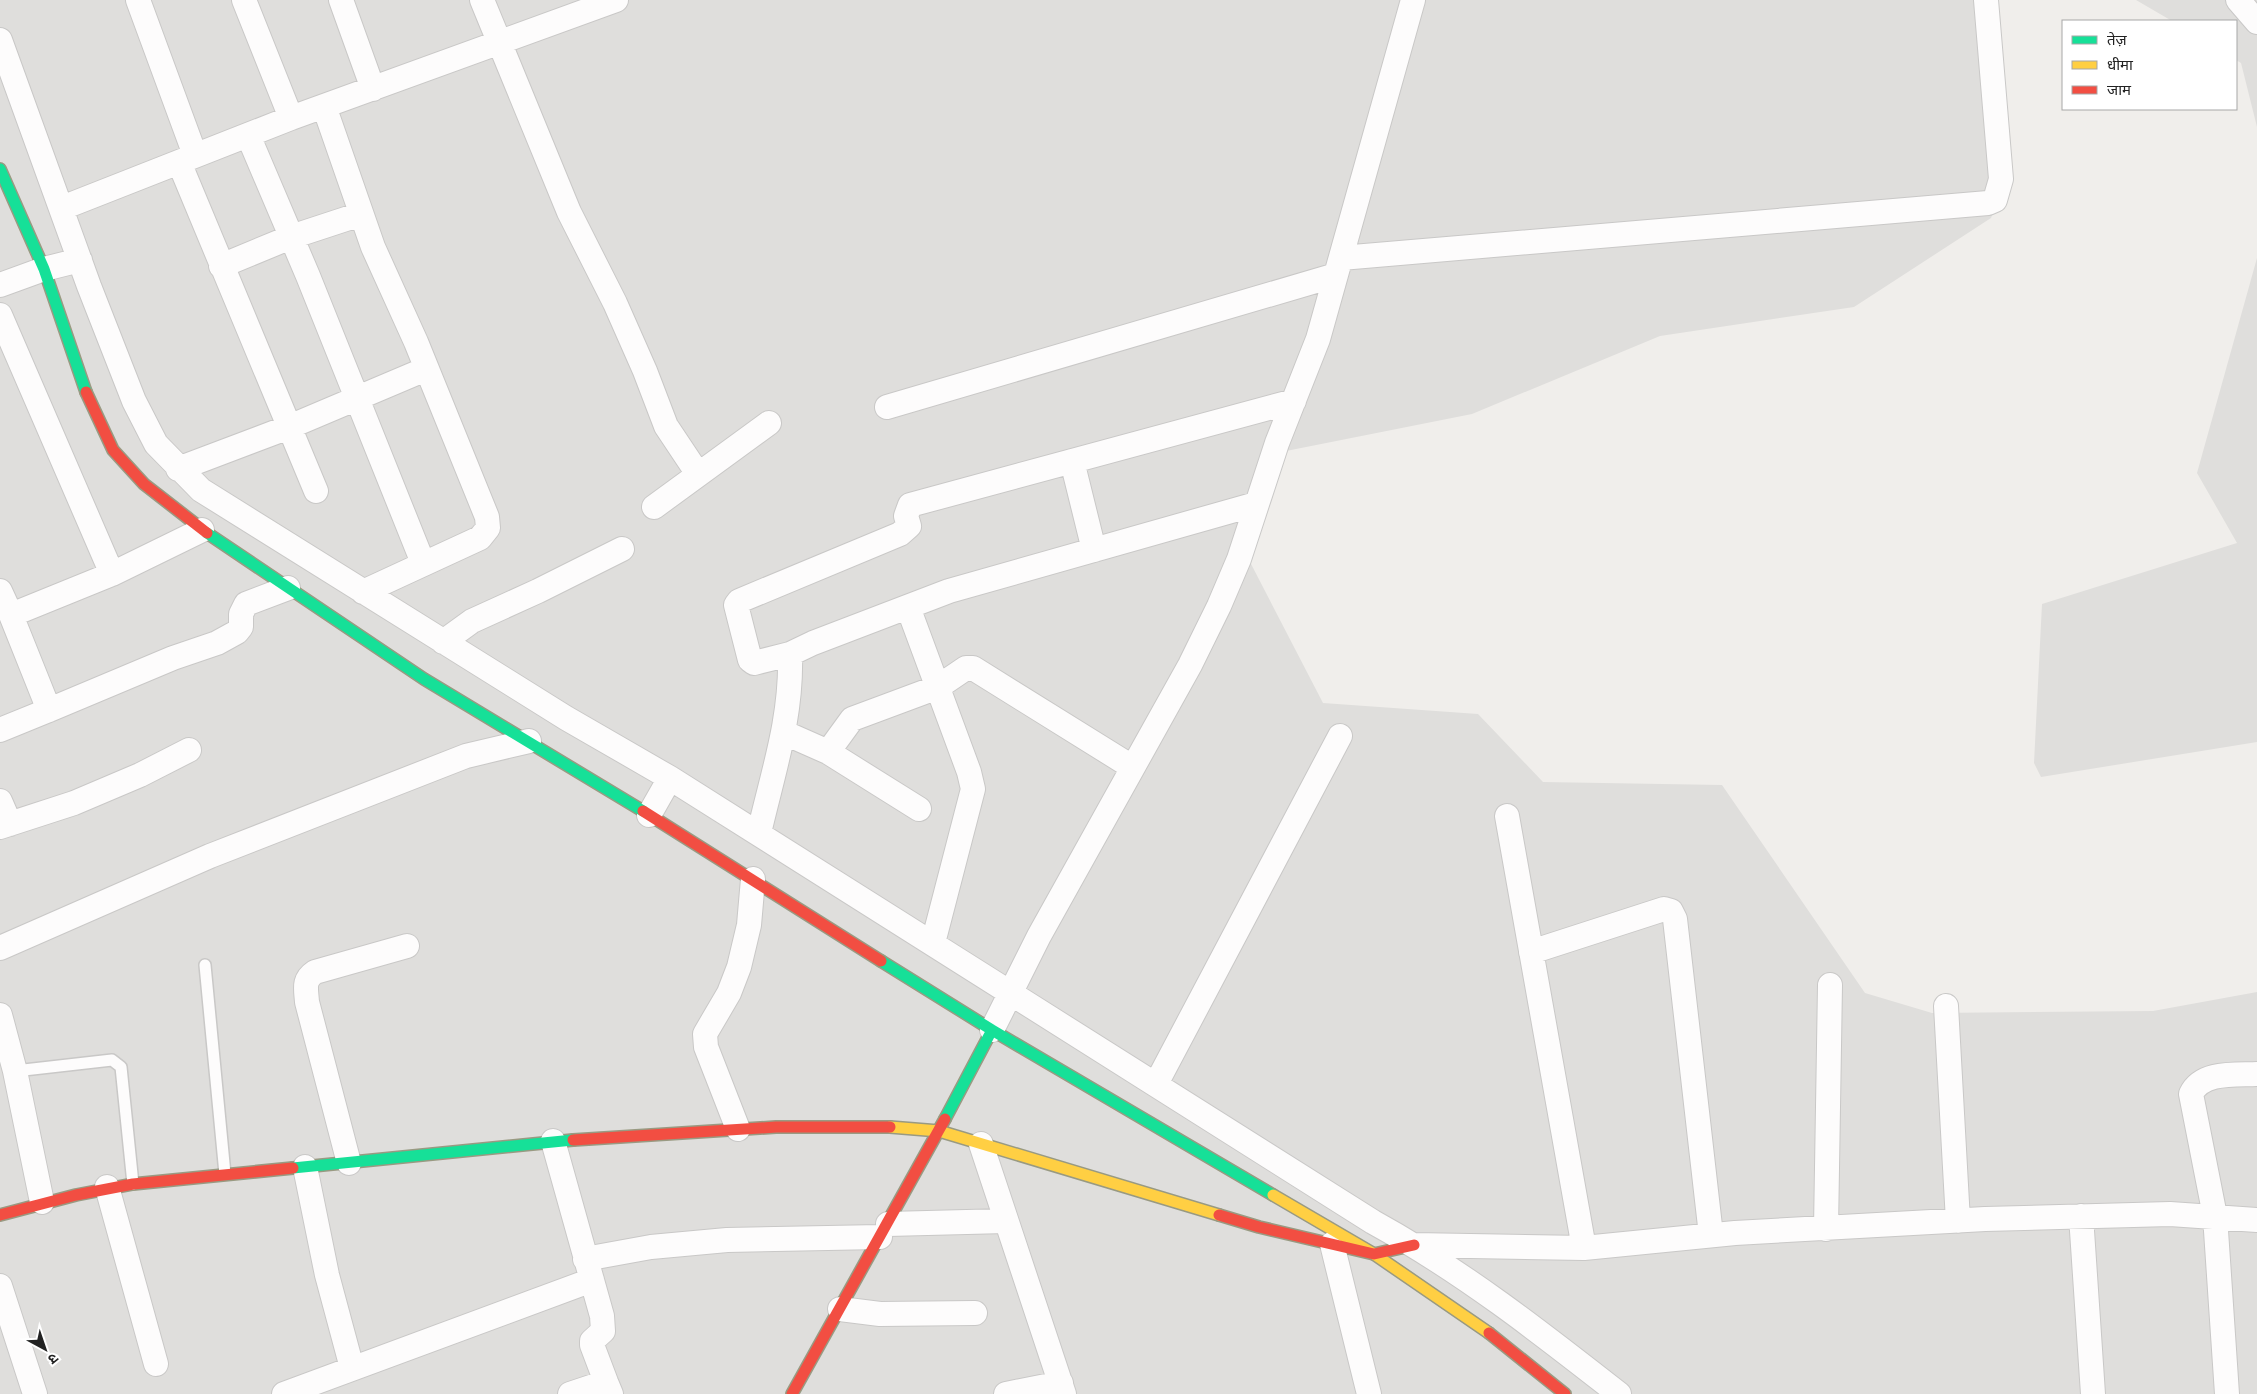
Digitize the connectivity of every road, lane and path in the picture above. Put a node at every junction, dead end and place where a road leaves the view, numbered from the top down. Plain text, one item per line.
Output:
1 (138, 0) edge
2 (244, 0) edge
3 (341, 0) edge
4 (482, 0) edge
5 (616, 0) edge
6 (1413, 0) edge
7 (1986, 0) edge
8 (2238, 0) edge
9 (564, 9) edge
10 (2257, 22) edge
11 (0, 40) edge
12 (499, 43) junction
13 (373, 89) junction
14 (324, 106) junction
15 (291, 118) junction
16 (248, 135) junction
17 (187, 158) junction
18 (0, 168) edge
19 (62, 208) junction
20 (361, 214) junction
21 (291, 238) junction
22 (63, 264) junction
23 (221, 266) junction
24 (1338, 266) junction
25 (0, 285) edge
26 (0, 315) edge
27 (426, 370) junction
28 (357, 398) junction
29 (1294, 401) junction
30 (887, 407) dead end
31 (769, 423) dead end
32 (289, 427) junction
33 (1072, 461) junction
34 (178, 469) junction
35 (698, 474) junction
36 (316, 491) dead end
37 (1256, 504) junction
38 (654, 507) dead end
39 (202, 530) junction
40 (622, 549) dead end
41 (1094, 550) junction
42 (423, 563) junction
43 (112, 574) junction
44 (288, 588) junction
45 (0, 591) edge
46 (363, 592) junction
47 (908, 607) junction
48 (11, 615) junction
49 (443, 642) junction
50 (790, 654) junction
51 (938, 687) junction
52 (49, 710) junction
53 (0, 730) edge
54 (784, 733) junction
55 (1340, 736) dead end
56 (528, 741) junction
57 (189, 750) dead end
58 (828, 752) junction
59 (1132, 767) junction
60 (661, 795) junction
61 (0, 801) edge
62 (919, 809) dead end
63 (1506, 816) dead end
64 (5, 826) edge
65 (759, 834) junction
66 (752, 880) junction
67 (933, 943) junction
68 (407, 946) dead end
69 (0, 948) edge
70 (1531, 952) junction
71 (205, 965) dead end
72 (1830, 985) dead end
73 (1946, 1006) dead end
74 (1001, 1012) junction
75 (0, 1015) edge
76 (15, 1071) junction
77 (2257, 1074) edge
78 (1156, 1084) junction
79 (738, 1129) junction
80 (939, 1131) junction
81 (553, 1141) junction
82 (981, 1144) junction
83 (349, 1162) junction
84 (304, 1167) junction
85 (226, 1175) junction
86 (133, 1184) junction
87 (107, 1187) junction
88 (42, 1202) junction
89 (0, 1216) edge
90 (2081, 1216) junction
91 (2215, 1216) junction
92 (1006, 1220) junction
93 (2257, 1220) edge
94 (1958, 1221) junction
95 (1826, 1229) junction
96 (884, 1230) junction
97 (1711, 1235) junction
98 (1332, 1244) junction
99 (1409, 1246) junction
100 (1584, 1248) junction
101 (1378, 1253) junction
102 (589, 1269) junction
103 (0, 1286) edge
104 (840, 1309) junction
105 (975, 1313) dead end
106 (156, 1364) dead end
107 (352, 1368) junction
108 (608, 1388) edge
109 (1063, 1388) edge
110 (35, 1394) edge
111 (284, 1394) edge
112 (570, 1394) edge
113 (792, 1394) edge
114 (1006, 1394) edge
115 (1369, 1394) edge
116 (1565, 1394) edge
117 (1619, 1394) edge
118 (2093, 1394) edge
119 (2227, 1394) edge

1 - 17 street
2 - 15 street
3 - 13 street
4 - 12 street
5 - 9 street
6 - 24 street
7 - 24 street
8 - 10 street
9 - 12 street
11 - 19 street
12 - 13 street
12 - 35 street
13 - 14 street
14 - 15 street
14 - 20 street
15 - 16 street
16 - 17 street
16 - 21 street
17 - 19 street
17 - 23 street
18 - 22 street
19 - 22 street
20 - 21 street
20 - 27 street
21 - 23 street
21 - 28 street
22 - 25 street
22 - 34 street
22 - 39 street
23 - 32 street
24 - 29 street
24 - 30 street
26 - 43 street
27 - 28 street
27 - 42 street
28 - 32 street
28 - 42 street
29 - 33 street
29 - 37 street
31 - 35 street
32 - 34 street
32 - 36 street
33 - 41 street
33 - 50 street
34 - 46 street
35 - 38 street
37 - 41 street
37 - 59 street
39 - 43 street
39 - 44 street
40 - 49 street
41 - 47 street
42 - 46 street
43 - 48 street
44 - 52 street
44 - 56 street
45 - 48 street
46 - 49 street
47 - 50 street
47 - 51 street
48 - 52 street
49 - 60 street
50 - 54 street
51 - 58 street
51 - 59 street
51 - 67 street
52 - 53 street
54 - 58 street
54 - 65 street
55 - 78 street
56 - 60 street
56 - 69 street
57 - 64 street
58 - 62 street
59 - 74 street
60 - 65 street
60 - 66 street
61 - 64 street
63 - 70 street
65 - 67 street
66 - 74 street
66 - 79 street
67 - 74 street
68 - 83 street
70 - 97 street
70 - 100 street
71 - 85 lane
72 - 95 street
73 - 94 street
74 - 78 street
74 - 80 street
74 - 101 street
75 - 76 street
76 - 86 lane
76 - 88 street
77 - 91 street
78 - 99 street
79 - 80 street
79 - 81 street
80 - 82 street
80 - 96 street
81 - 83 street
81 - 102 street
82 - 92 street
82 - 98 street
83 - 84 street
84 - 85 street
84 - 107 street
85 - 86 street
86 - 87 street
87 - 88 street
87 - 106 street
88 - 89 street
90 - 91 street
90 - 94 street
90 - 118 street
91 - 93 street
91 - 119 street
92 - 96 street
92 - 109 street
94 - 95 street
95 - 97 street
96 - 102 street
96 - 104 street
97 - 100 street
98 - 101 street
98 - 115 street
99 - 100 street
99 - 101 street
99 - 117 street
101 - 116 street
102 - 107 street
102 - 108 street
103 - 110 street
104 - 105 street
104 - 113 street
107 - 111 street
108 - 112 street
109 - 114 street

